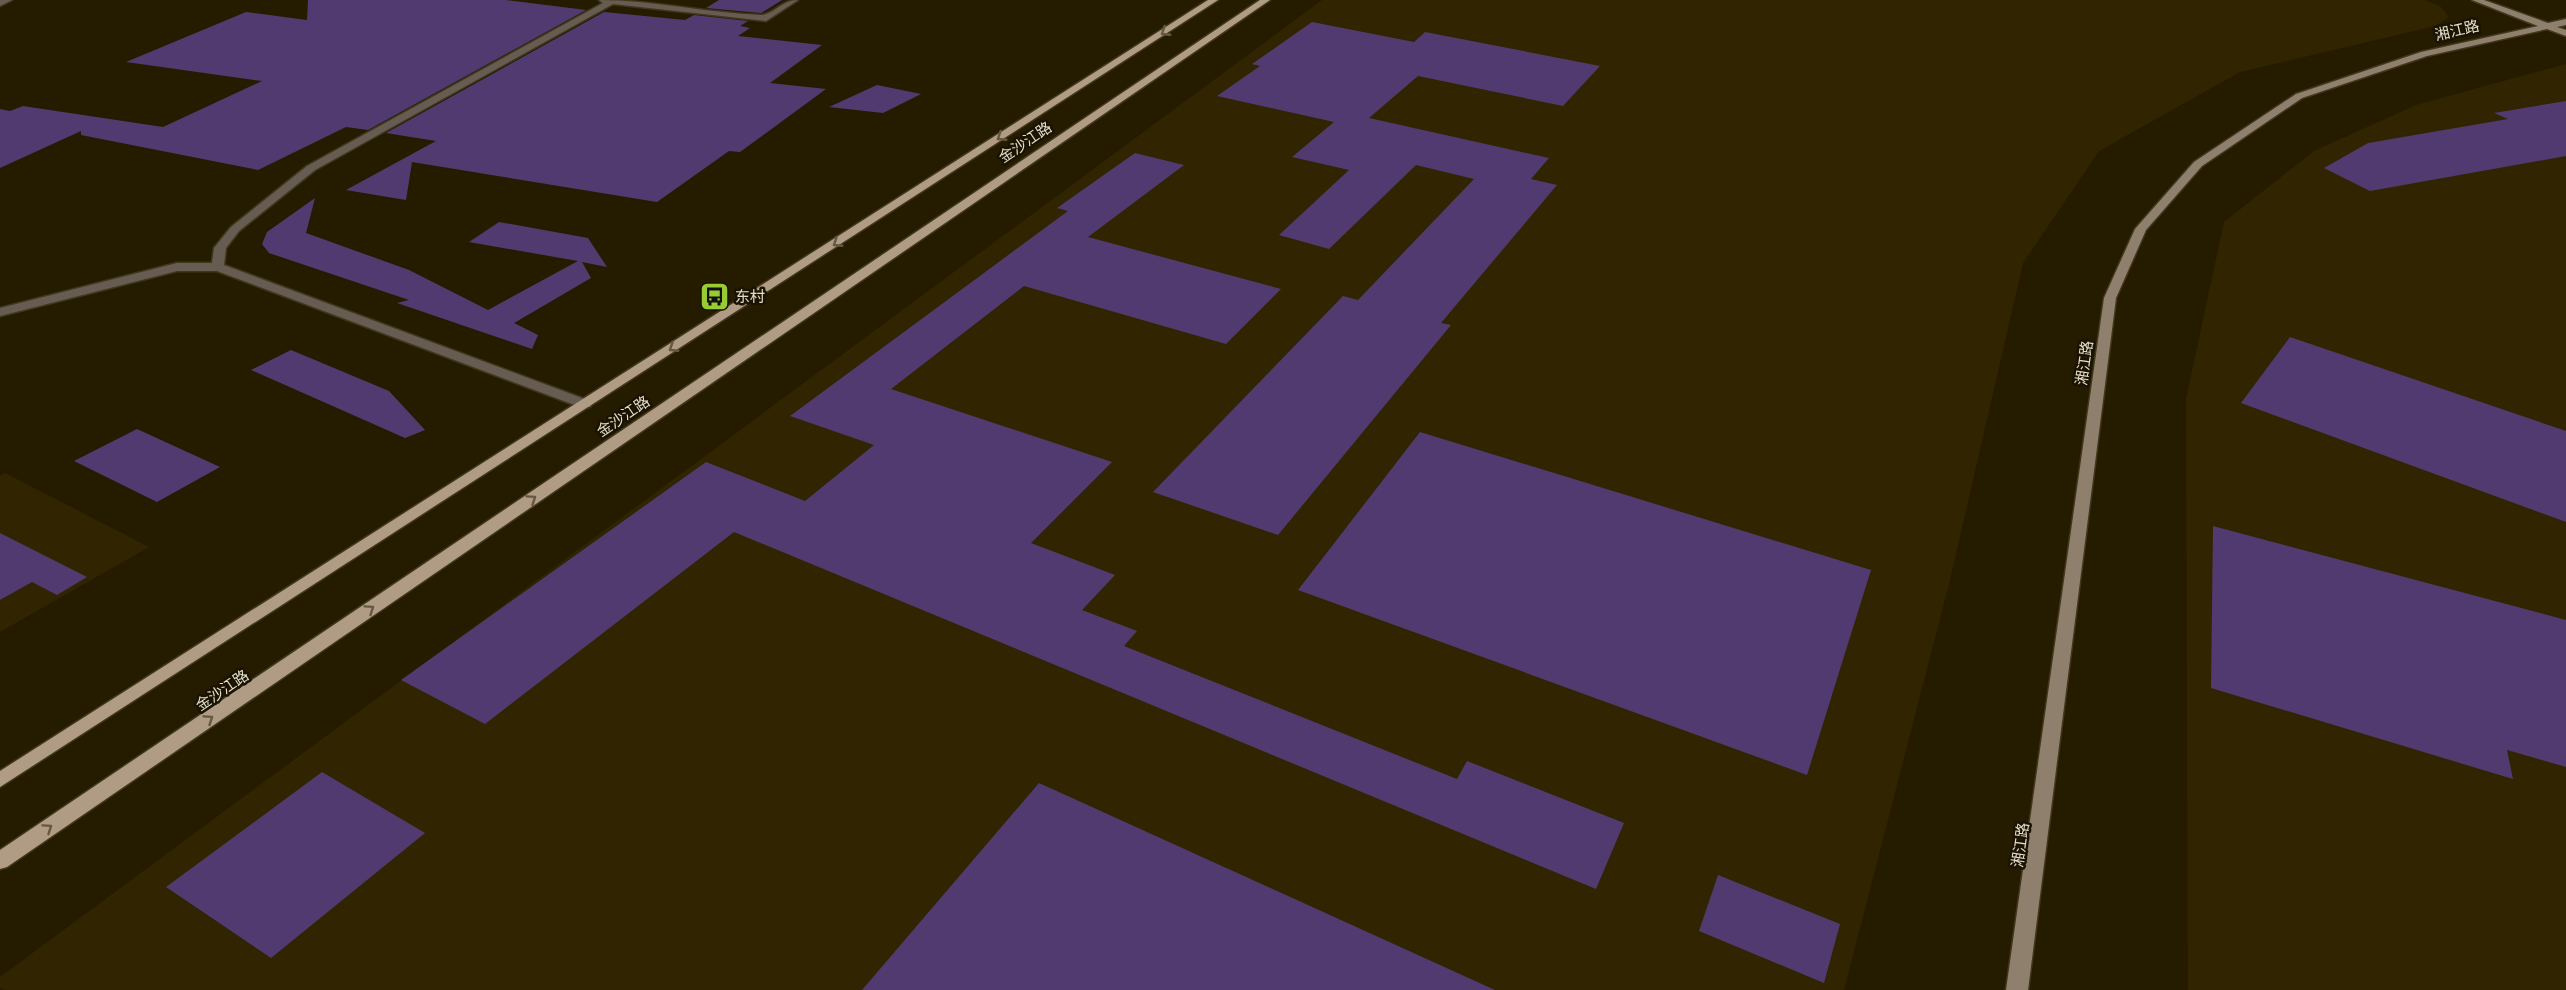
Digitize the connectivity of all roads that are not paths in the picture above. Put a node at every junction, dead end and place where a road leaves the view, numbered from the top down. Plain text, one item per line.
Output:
1 (9, 0) edge
2 (607, 0) edge
3 (794, 0) edge
4 (1214, 0) edge
5 (1266, 0) edge
6 (2476, 0) edge
7 (2497, 0) edge
8 (0, 3) edge
9 (2561, 26) edge
10 (218, 267) junction
11 (0, 312) edge
12 (585, 404) junction
13 (0, 780) edge
14 (0, 861) edge
15 (2017, 990) edge

1 - 8 lane
2 - 3 lane
2 - 10 lane
4 -> 12 main road, 金沙江路
14 -> 5 main road, 金沙江路
6 - 9 street
7 - 9 street
9 - 15 street, 湘江路
10 - 11 lane
10 - 12 lane
12 - 13 main road, 金沙江路

